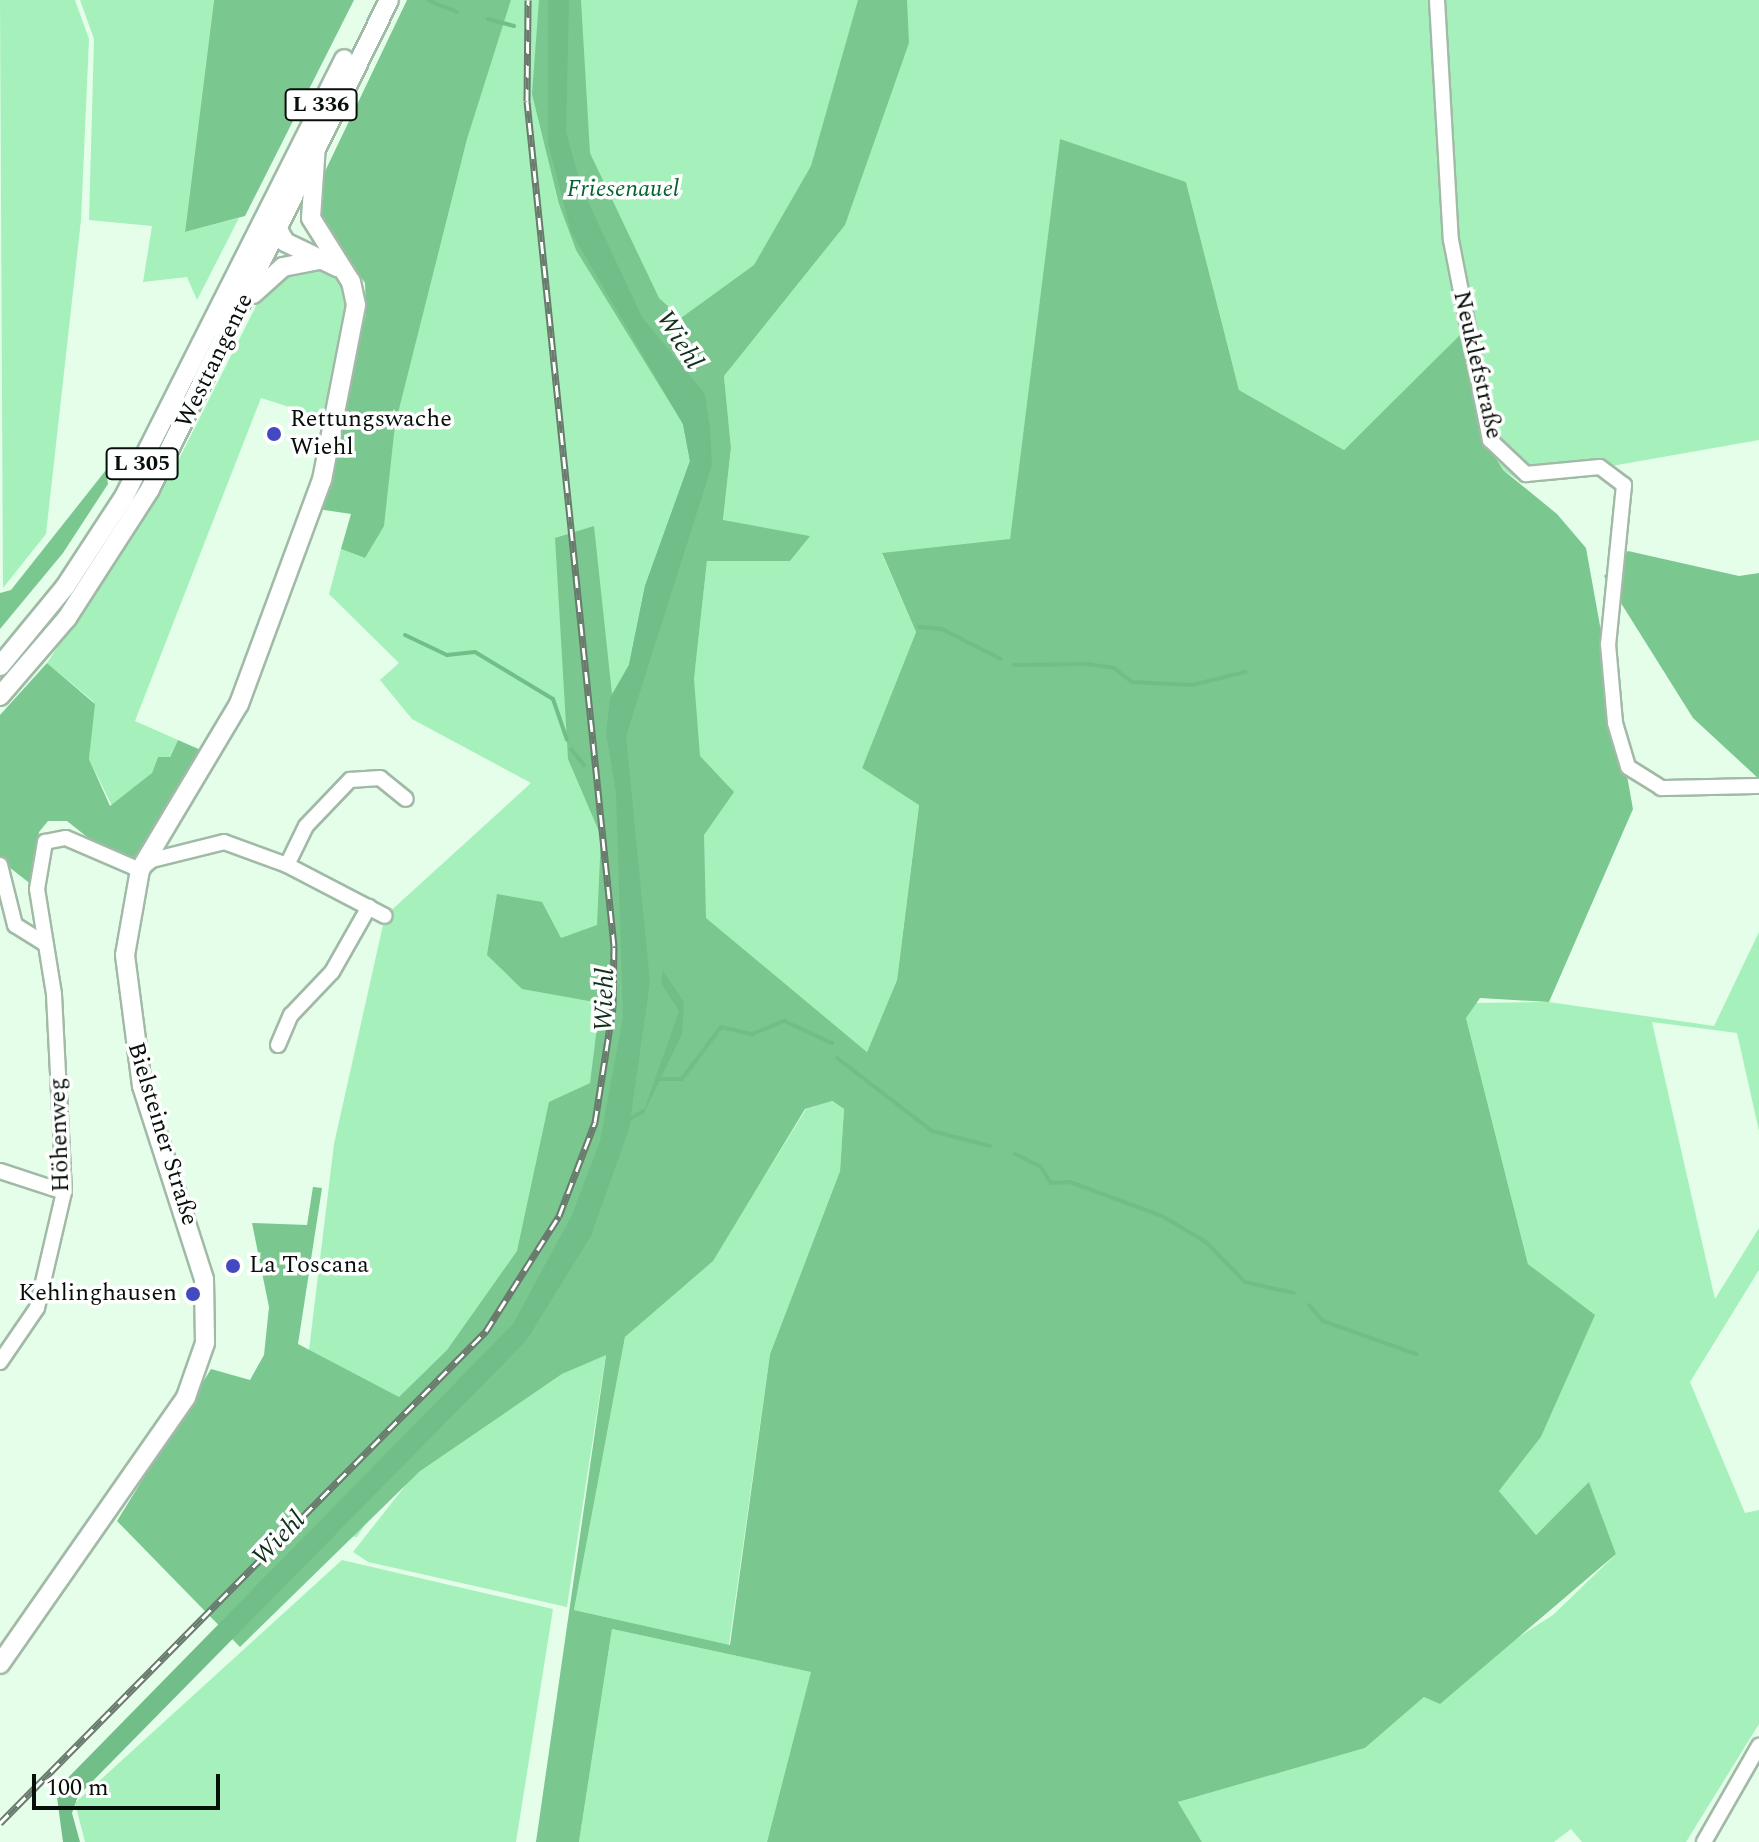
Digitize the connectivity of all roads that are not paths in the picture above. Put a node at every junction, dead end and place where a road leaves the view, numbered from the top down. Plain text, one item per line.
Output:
1 (375, 0) edge
2 (389, 0) edge
3 (1437, 0) edge
4 (316, 145) junction
5 (273, 199) junction
6 (276, 231) junction
7 (253, 243) junction
8 (325, 256) junction
9 (241, 308) junction
10 (0, 666) edge
11 (0, 696) edge
12 (1759, 786) edge
13 (406, 799) dead end
14 (0, 865) edge
15 (287, 865) junction
16 (140, 870) junction
17 (369, 907) junction
18 (385, 916) dead end
19 (44, 943) junction
20 (278, 1045) dead end
21 (0, 1171) edge
22 (64, 1192) junction
23 (0, 1362) edge
24 (0, 1664) edge
25 (1759, 1746) edge
26 (1704, 1842) edge

1 - 5 main road, Westtangente / L 336
2 - 4 main road, Westtangente / L 336
3 - 12 street, Neuklefstraße
4 - 6 main road, Westtangente / L 336
4 - 8 main road, L 336
5 - 6 main road
5 - 7 main road, Westtangente / L 305
6 - 7 main road
6 - 8 main road
6 - 9 main road, Westtangente / L 305
7 - 10 main road, Westtangente / L 305
8 - 9 main road, L 305
8 - 16 main road, Bielsteiner Straße / L 336
9 - 11 main road, Westtangente / L 305
13 - 15 street
14 - 19 street
15 - 16 street
15 - 17 street
16 - 19 street, Höhenweg
16 - 24 main road, Bielsteiner Straße / L 336
17 - 18 street
17 - 20 street
19 - 22 street, Höhenweg
21 - 22 street
22 - 23 street, Höhenweg
25 - 26 street

